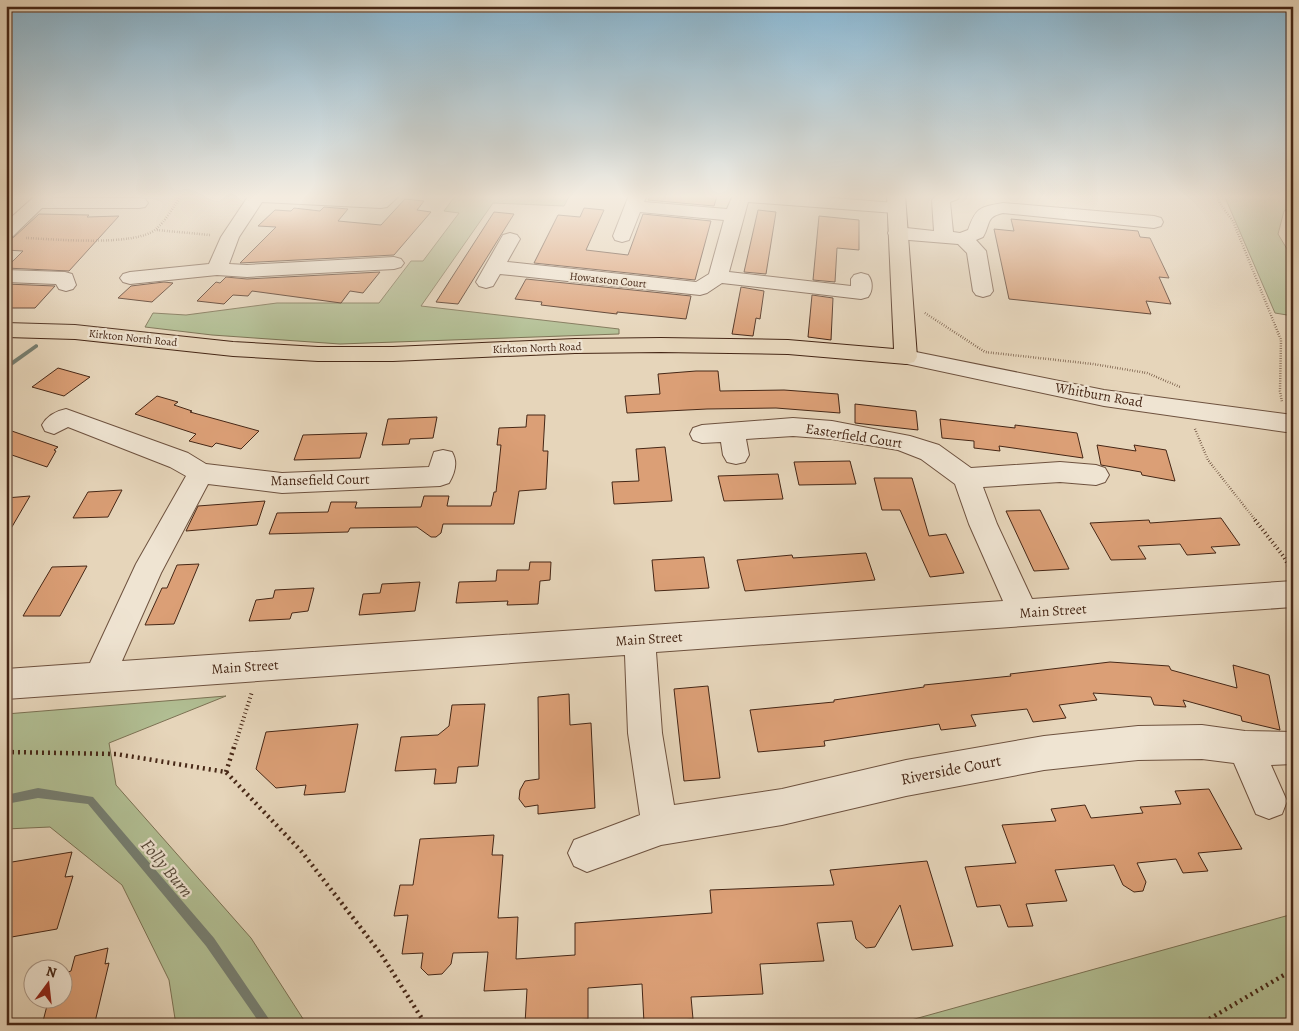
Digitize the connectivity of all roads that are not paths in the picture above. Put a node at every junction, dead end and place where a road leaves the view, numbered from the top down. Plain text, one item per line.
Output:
1 (228, 243) edge
2 (508, 243) edge
3 (727, 243) edge
4 (898, 243) edge
5 (963, 243) edge
6 (394, 263) dead end
7 (217, 269) junction
8 (6, 276) edge
9 (718, 277) junction
10 (130, 278) dead end
11 (66, 285) dead end
12 (984, 290) dead end
13 (861, 294) dead end
14 (6, 330) edge
15 (906, 357) junction
16 (1288, 414) edge
17 (68, 415) dead end
18 (702, 434) dead end
19 (447, 470) dead end
20 (201, 473) junction
21 (1096, 475) dead end
22 (966, 478) junction
23 (1293, 594) edge
24 (1023, 613) junction
25 (640, 640) junction
26 (100, 677) junction
27 (6, 684) edge
28 (1245, 748) junction
29 (1291, 748) dead end
30 (1269, 801) dead end
31 (661, 826) junction
32 (587, 853) dead end

1 - 7 street
2 - 9 street, Howatston Court
3 - 9 street
4 - 15 main road
5 - 12 street
6 - 7 street
7 - 10 street
8 - 11 street
9 - 13 street
14 - 15 main road, Kirkton North Road
15 - 16 street, Whitburn Road
17 - 20 street, Mansefield Court
18 - 22 street, Easterfield Court
19 - 20 street, Mansefield Court
20 - 26 street
21 - 22 street
22 - 24 street
23 - 24 street, Main Street
24 - 25 street, Main Street
25 - 26 street, Main Street
25 - 31 street
26 - 27 street, Main Street
28 - 29 street, Riverside Court
28 - 30 street
28 - 31 street, Riverside Court
31 - 32 street, Riverside Court

